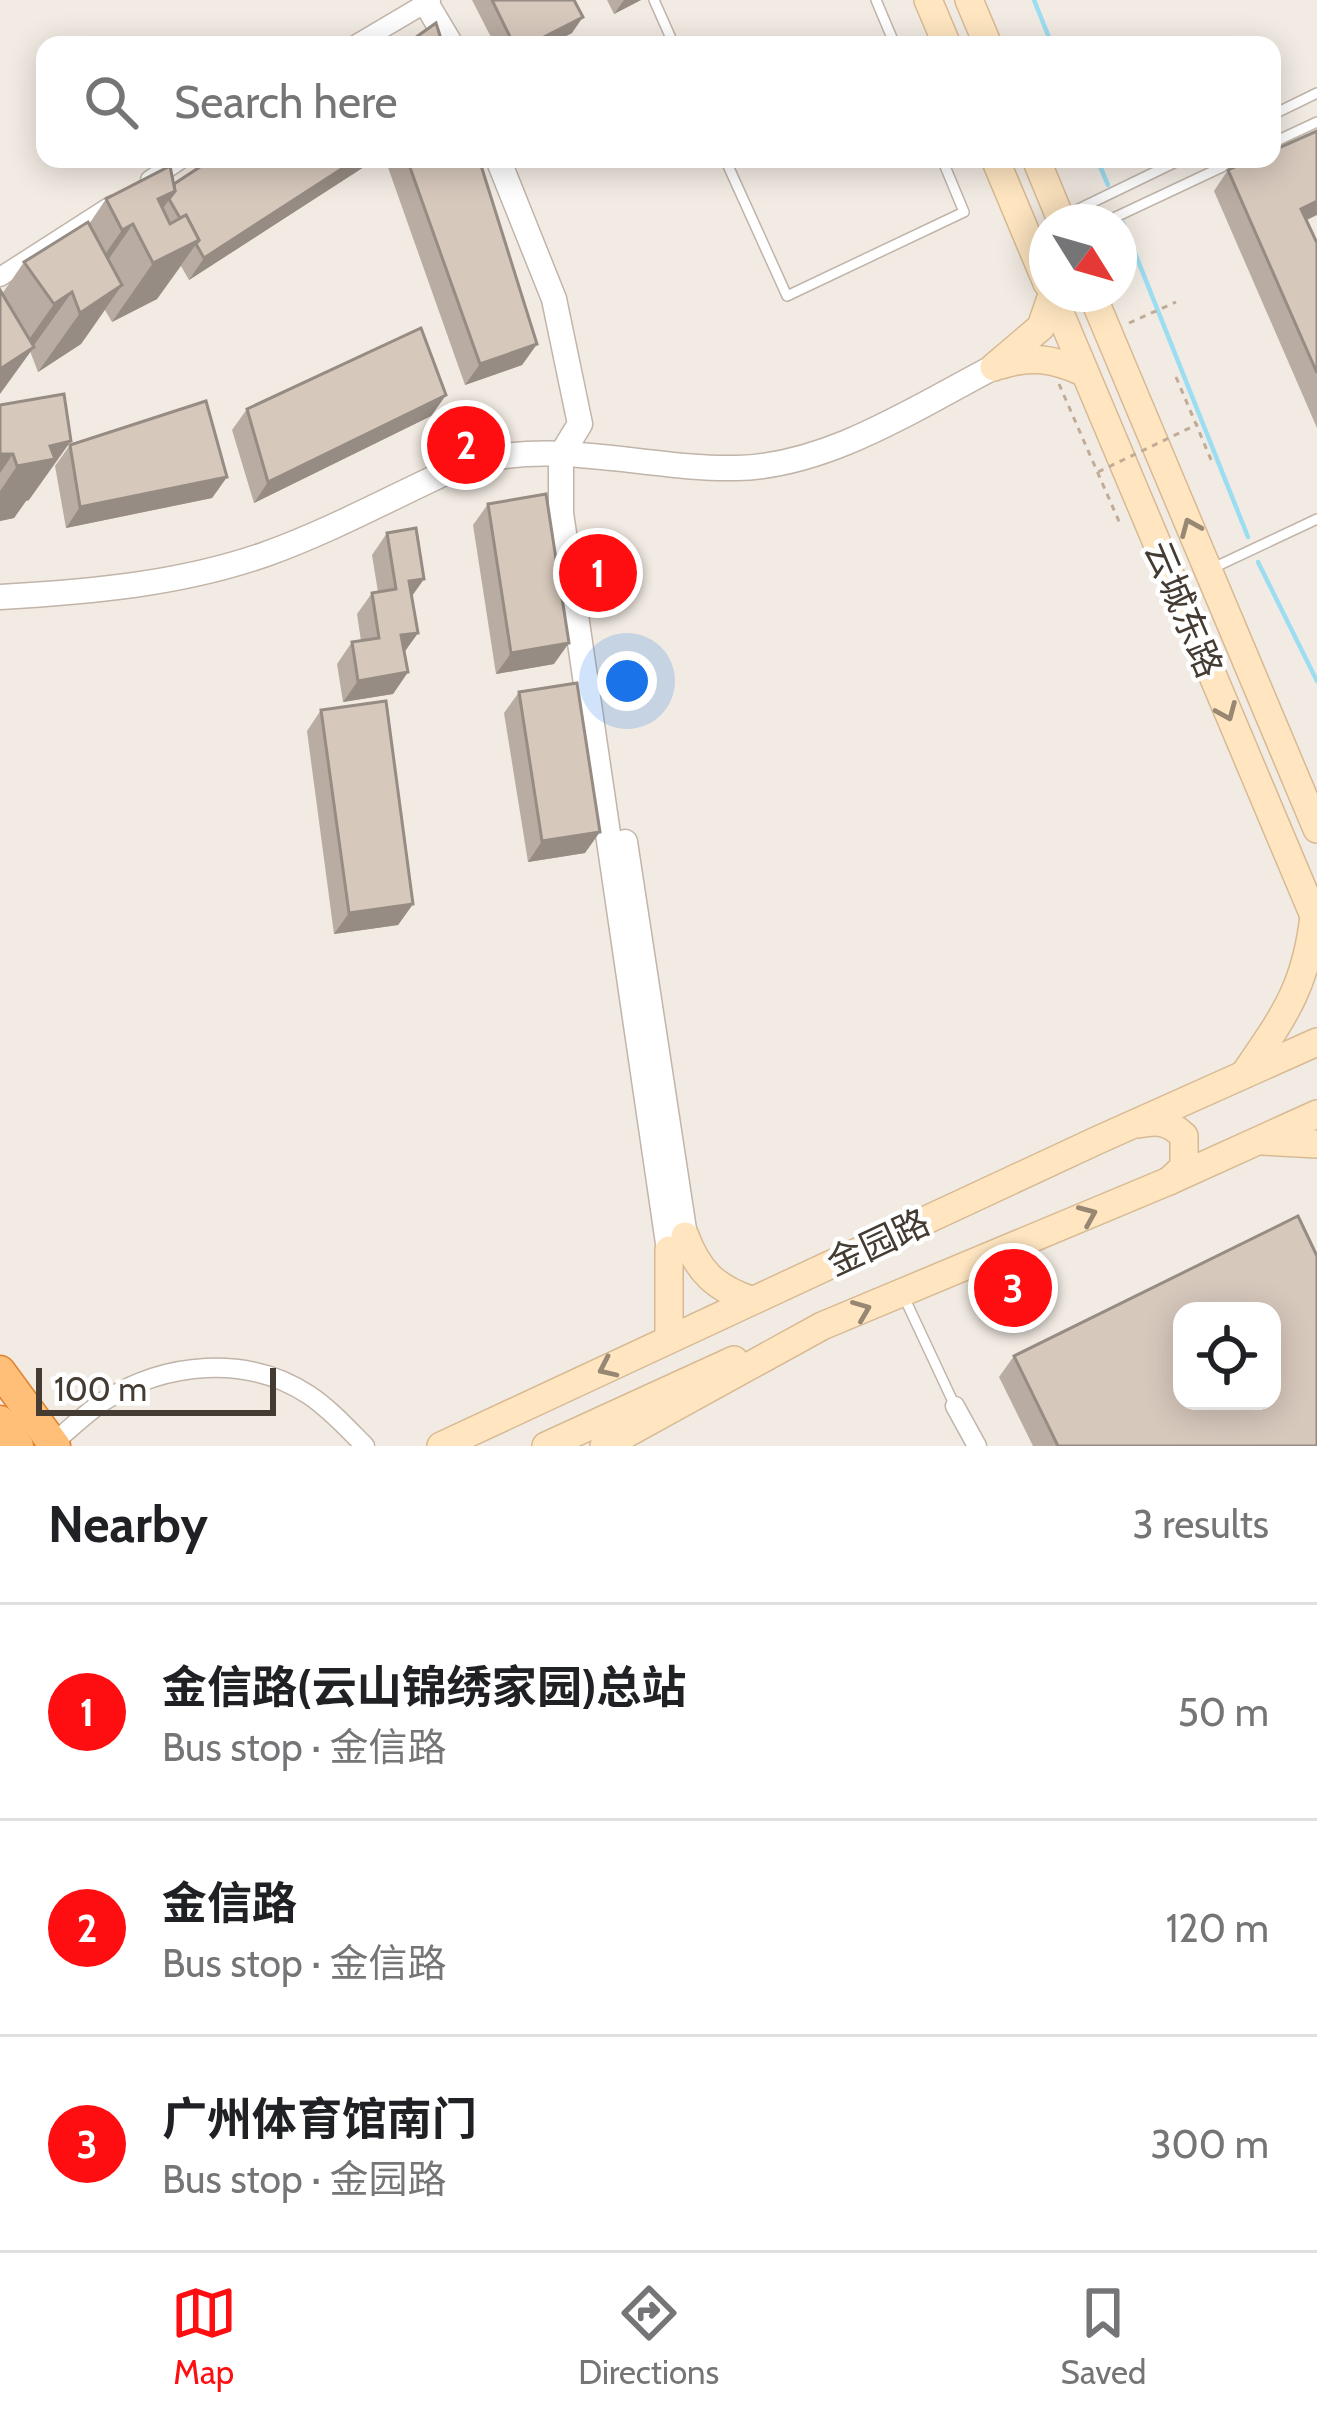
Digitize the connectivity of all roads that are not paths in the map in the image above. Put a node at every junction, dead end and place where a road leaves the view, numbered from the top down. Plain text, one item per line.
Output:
1 (654, 0) edge
2 (876, 0) edge
3 (928, 0) edge
4 (969, 0) edge
5 (427, 1) edge
6 (370, 36) edge
7 (447, 36) edge
8 (670, 36) edge
9 (891, 36) edge
10 (943, 36) edge
11 (984, 36) edge
12 (1317, 93) edge
13 (1281, 111) edge
14 (1317, 122) edge
15 (1281, 139) edge
16 (168, 168) edge
17 (502, 168) edge
18 (729, 168) edge
19 (946, 168) edge
20 (999, 168) edge
21 (1040, 168) edge
22 (1164, 168) edge
23 (1220, 168) edge
24 (1054, 204) edge
25 (1093, 204) edge
26 (1137, 207) edge
27 (1029, 240) edge
28 (0, 277) edge
29 (1046, 312) edge
30 (1056, 312) edge
31 (1100, 312) edge
32 (994, 368) junction
33 (1069, 374) junction
34 (561, 455) junction
35 (1160, 456) junction
36 (1127, 472) junction
37 (1317, 519) edge
38 (1219, 565) junction
39 (0, 597) edge
40 (1315, 824) edge
41 (1279, 834) junction
42 (1316, 919) edge
43 (1317, 1042) edge
44 (1245, 1073) junction
45 (1317, 1114) edge
46 (1135, 1124) junction
47 (1258, 1141) junction
48 (1317, 1144) edge
49 (1169, 1181) junction
50 (677, 1243) junction
51 (903, 1293) junction
52 (751, 1300) junction
53 (822, 1326) junction
54 (669, 1338) junction
55 (0, 1371) edge
56 (955, 1406) joint
57 (0, 1421) edge
58 (54, 1444) edge
59 (18, 1446) edge
60 (364, 1446) edge
61 (441, 1446) edge
62 (546, 1446) edge
63 (604, 1446) edge
64 (977, 1446) edge

1 - 8 lane
2 - 9 lane
3 - 10 main road
4 - 11 main road
5 - 6 street
5 - 7 street
12 - 13 lane
14 - 15 lane
16 - 28 street
17 - 34 street
18 - 19 lane
20 - 27 main road
21 - 24 main road
22 - 25 lane
23 - 26 lane
29 - 32 main road
30 - 33 main road, 云城东路
31 - 35 main road, 云城东路
32 - 33 main road
32 - 34 street
33 - 36 main road, 云城东路
34 - 39 street
34 - 50 street
35 - 36 main road
38 -> 35 main road, 云城东路
36 -> 41 main road, 云城东路
37 - 38 lane
38 - 40 main road, 云城东路
40 - 41 main road
41 - 42 main road, 云城东路
42 - 44 main road
43 - 44 main road, 金园路
44 - 46 main road, 金园路
45 - 47 main road, 金园路
46 - 49 main road
46 - 52 main road, 金园路
47 - 48 main road
47 - 49 main road, 金园路
51 -> 49 main road, 金园路
50 - 52 main road
50 - 54 main road
53 -> 51 main road, 金园路
51 - 56 lane
52 - 54 main road, 金园路
53 - 62 main road
53 - 63 main road, 金园路
54 -> 61 main road, 金园路
55 - 58 highway
56 - 64 street
57 - 59 highway
58 - 60 street

